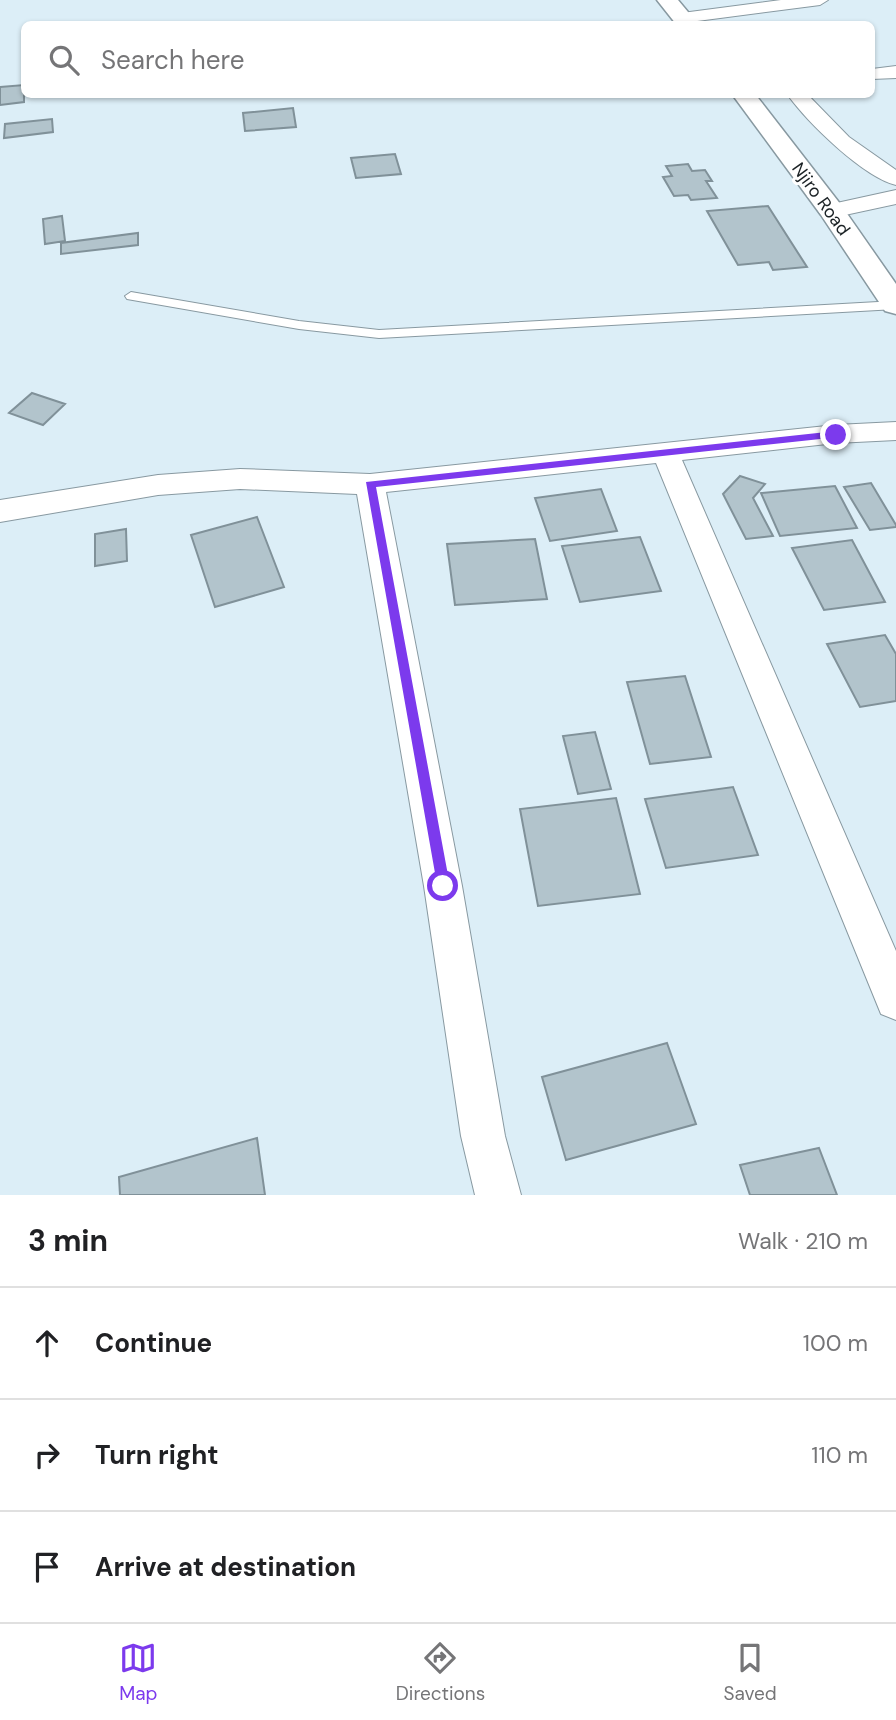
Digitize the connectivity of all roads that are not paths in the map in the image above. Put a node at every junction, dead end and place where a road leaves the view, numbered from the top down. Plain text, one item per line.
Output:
1 (667, 0) edge
2 (820, 0) edge
3 (685, 21) edge
4 (896, 72) edge
5 (875, 74) edge
6 (746, 98) edge
7 (799, 98) edge
8 (896, 179) edge
9 (896, 197) edge
10 (831, 211) junction
11 (131, 296) dead end
12 (896, 305) edge
13 (896, 431) edge
14 (665, 452) junction
15 (370, 484) junction
16 (0, 511) edge
17 (896, 999) edge
18 (498, 1195) edge

1 - 3 street
2 - 3 street
4 - 5 street
6 - 10 street, Njiro Road
7 - 8 street
9 - 10 street
10 - 12 street, Njiro Road
11 - 12 lane
13 - 14 street
14 - 15 street
14 - 17 street
15 - 16 street
15 - 18 street

